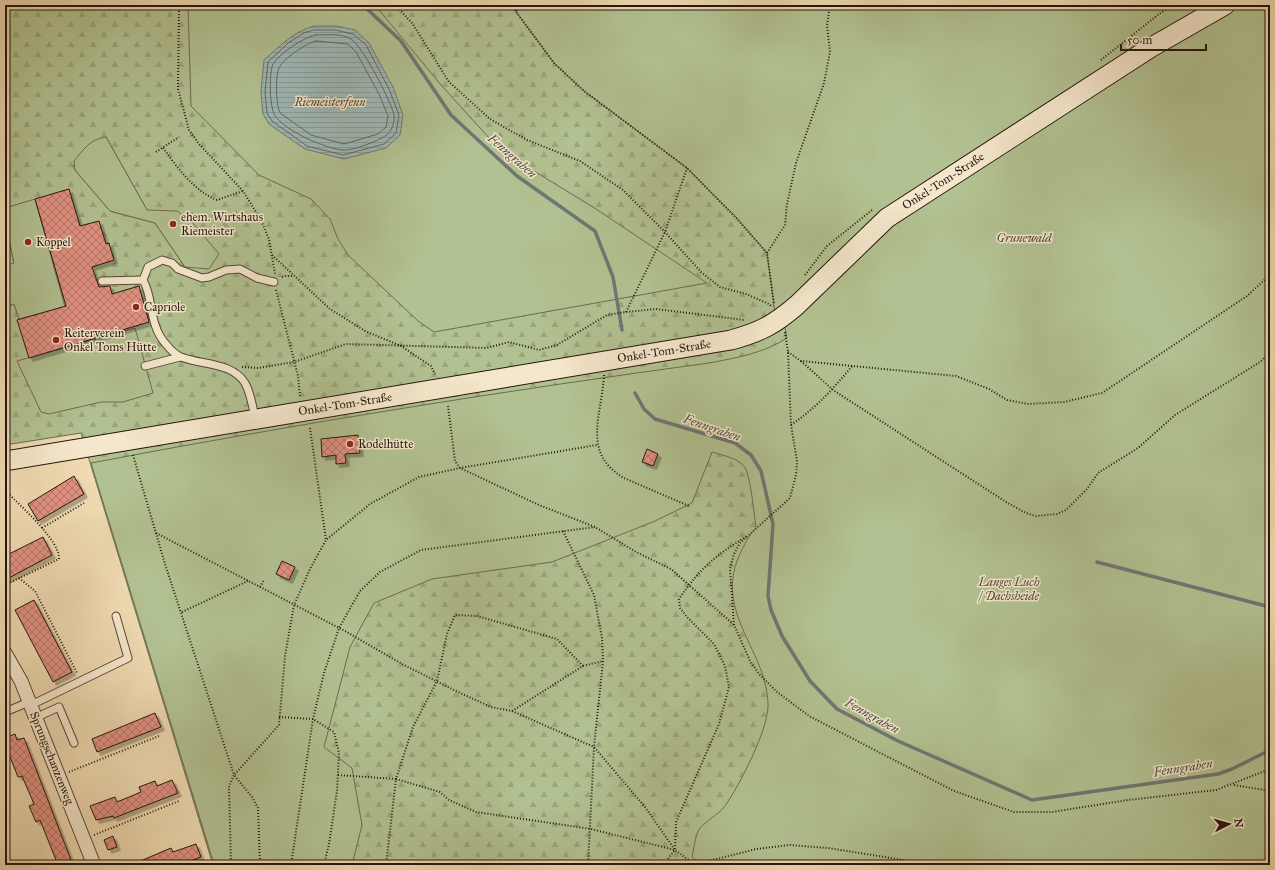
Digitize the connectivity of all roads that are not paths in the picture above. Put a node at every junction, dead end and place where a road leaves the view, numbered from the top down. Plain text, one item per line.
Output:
1 (1225, 5) edge
2 (143, 280) junction
3 (102, 281) dead end
4 (274, 282) road end
5 (180, 357) junction
6 (145, 366) dead end
7 (255, 419) junction
8 (5, 461) edge
9 (116, 616) dead end
10 (5, 653) edge
11 (32, 708) junction
12 (5, 712) edge
13 (74, 743) dead end
14 (94, 865) edge

1 - 7 main road, Onkel-Tom-Straße
2 - 3 lane
2 - 4 lane
2 - 5 lane
5 - 6 lane
5 - 7 lane
7 - 8 main road, Onkel-Tom-Straße
9 - 11 lane
10 - 11 street, Sprungschanzenweg
11 - 12 lane
11 - 13 lane
11 - 14 street, Sprungschanzenweg

